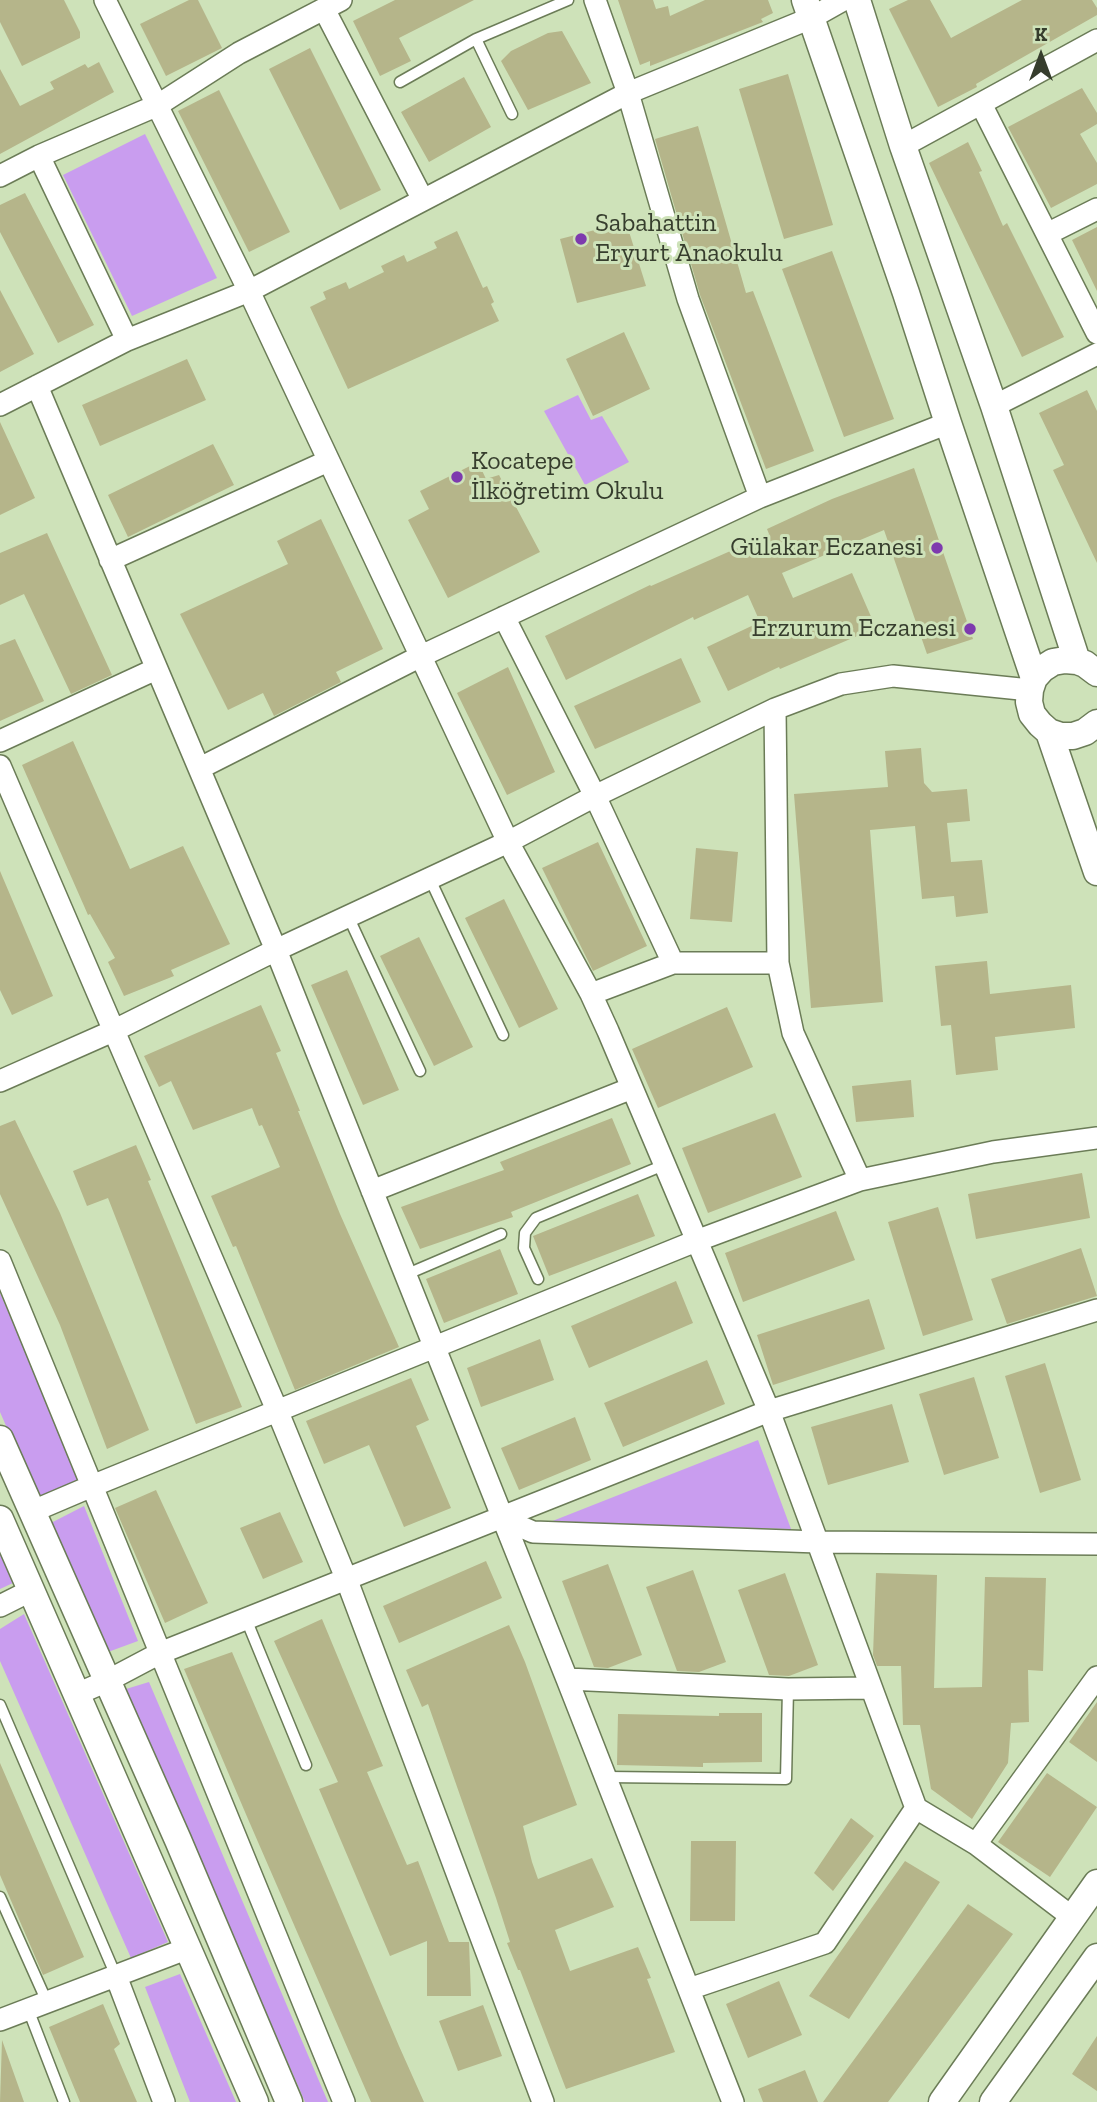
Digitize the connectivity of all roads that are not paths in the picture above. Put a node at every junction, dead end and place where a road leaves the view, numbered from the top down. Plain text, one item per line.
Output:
1 (105, 0) edge
2 (568, 0) edge
3 (595, 0) edge
4 (843, 0) edge
5 (857, 0) edge
6 (333, 4) edge
7 (808, 9) edge
8 (476, 39) junction
9 (1097, 40) edge
10 (400, 82) dead end
11 (628, 93) junction
12 (981, 104) junction
13 (158, 106) junction
14 (512, 114) dead end
15 (903, 146) junction
16 (39, 156) junction
17 (0, 176) edge
18 (423, 200) junction
19 (1097, 209) edge
20 (1047, 234) junction
21 (249, 291) junction
22 (1097, 333) edge
23 (127, 340) junction
24 (1097, 354) edge
25 (37, 386) junction
26 (0, 405) edge
27 (993, 406) junction
28 (948, 423) junction
29 (328, 461) junction
30 (760, 497) junction
31 (110, 560) junction
32 (504, 617) junction
33 (419, 657) junction
34 (1087, 667) edge
35 (156, 669) junction
36 (1032, 684) junction
37 (775, 709) junction
38 (1096, 726) edge
39 (1049, 732) junction
40 (0, 741) edge
41 (0, 766) edge
42 (200, 768) junction
43 (595, 796) junction
44 (508, 842) junction
45 (1097, 872) edge
46 (429, 877) junction
47 (348, 916) junction
48 (276, 950) junction
49 (673, 962) junction
50 (778, 963) junction
51 (591, 994) junction
52 (113, 1031) junction
53 (503, 1035) dead end
54 (420, 1071) dead end
55 (0, 1081) edge
56 (632, 1088) junction
57 (1097, 1138) edge
58 (664, 1165) junction
59 (860, 1180) junction
60 (372, 1191) junction
61 (501, 1234) dead end
62 (696, 1241) junction
63 (0, 1261) edge
64 (405, 1275) junction
65 (538, 1279) dead end
66 (1097, 1310) edge
67 (435, 1348) junction
68 (277, 1410) junction
69 (769, 1411) junction
70 (0, 1439) edge
71 (92, 1486) junction
72 (31, 1512) junction
73 (501, 1518) junction
74 (0, 1519) edge
75 (818, 1542) junction
76 (1097, 1544) edge
77 (346, 1578) junction
78 (30, 1591) junction
79 (0, 1606) edge
80 (246, 1619) junction
81 (160, 1653) junction
82 (1097, 1677) edge
83 (567, 1679) junction
84 (107, 1681) junction
85 (870, 1688) junction
86 (788, 1689) junction
87 (77, 1694) junction
88 (0, 1705) edge
89 (306, 1765) dead end
90 (606, 1777) junction
91 (916, 1808) junction
92 (976, 1844) junction
93 (1097, 1883) edge
94 (0, 1897) edge
95 (1072, 1917) junction
96 (186, 1949) junction
97 (1097, 1957) edge
98 (116, 1976) junction
99 (689, 1989) junction
100 (37, 2006) junction
101 (0, 2020) edge
102 (64, 2102) edge
103 (164, 2102) edge
104 (255, 2102) edge
105 (289, 2102) edge
106 (344, 2102) edge
107 (543, 2102) edge
108 (733, 2102) edge
109 (942, 2102) edge
110 (992, 2102) edge

1 - 13 street
2 - 8 lane
3 - 11 street
4 - 7 street
5 - 15 street
6 - 13 street
6 - 18 street
7 - 11 street
7 - 28 street
8 - 10 lane
8 - 14 lane
9 - 12 street
11 - 18 street
11 - 30 street
12 - 15 street
12 - 20 street
13 - 16 street
13 - 21 street
15 - 27 street
16 - 17 street
16 - 23 street
18 - 21 street
19 - 20 street
20 - 22 street
21 - 23 street
21 - 29 street
23 - 25 street
24 - 27 street
25 - 26 street
25 - 31 street
27 - 34 street
28 - 30 street
28 - 36 street
29 - 31 street
29 - 33 street
30 - 32 street
31 - 35 street
32 - 33 street
32 - 43 street
33 - 42 street
33 - 44 street
34 - 36 street
35 - 40 street
35 - 42 street
36 - 37 street
36 - 39 street
37 - 43 street
37 - 50 street
38 - 39 street
39 - 45 street
41 - 52 street
42 - 48 street
43 - 44 street
43 - 49 street
44 - 46 street
44 - 51 street
46 - 47 street
46 - 53 lane
47 - 48 street
47 - 54 lane
48 - 52 street
48 - 60 street
49 - 50 street
49 - 51 street
50 - 59 street
51 - 56 street
52 - 55 street
52 - 68 street
56 - 58 street
56 - 60 street
57 - 59 street
58 - 62 street
58 - 65 lane
59 - 62 street
60 - 64 street
61 - 64 lane
62 - 67 street
62 - 69 street
63 - 71 street
64 - 67 street
66 - 69 street
67 - 68 street
67 - 73 street
68 - 71 street
68 - 77 street
69 - 73 street
69 - 75 street
70 - 72 street
71 - 72 street
71 - 81 street
72 - 84 street
73 - 75 street
73 - 77 street
73 - 83 street
74 - 78 street
75 - 76 street
75 - 85 street
77 - 80 street
77 - 107 street
78 - 79 street
78 - 87 street
80 - 81 street
80 - 89 lane
81 - 84 street
81 - 106 street
82 - 92 street
83 - 86 street
83 - 90 street
84 - 87 street
84 - 105 street
85 - 86 street
85 - 91 street
86 - 90 lane
87 - 96 street
88 - 98 lane
90 - 99 street
91 - 92 street
91 - 99 street
92 - 95 street
93 - 95 street
94 - 100 lane
95 - 109 street
96 - 98 street
96 - 104 street
97 - 110 street
98 - 100 street
98 - 103 street
99 - 108 street
100 - 101 street
100 - 102 lane

